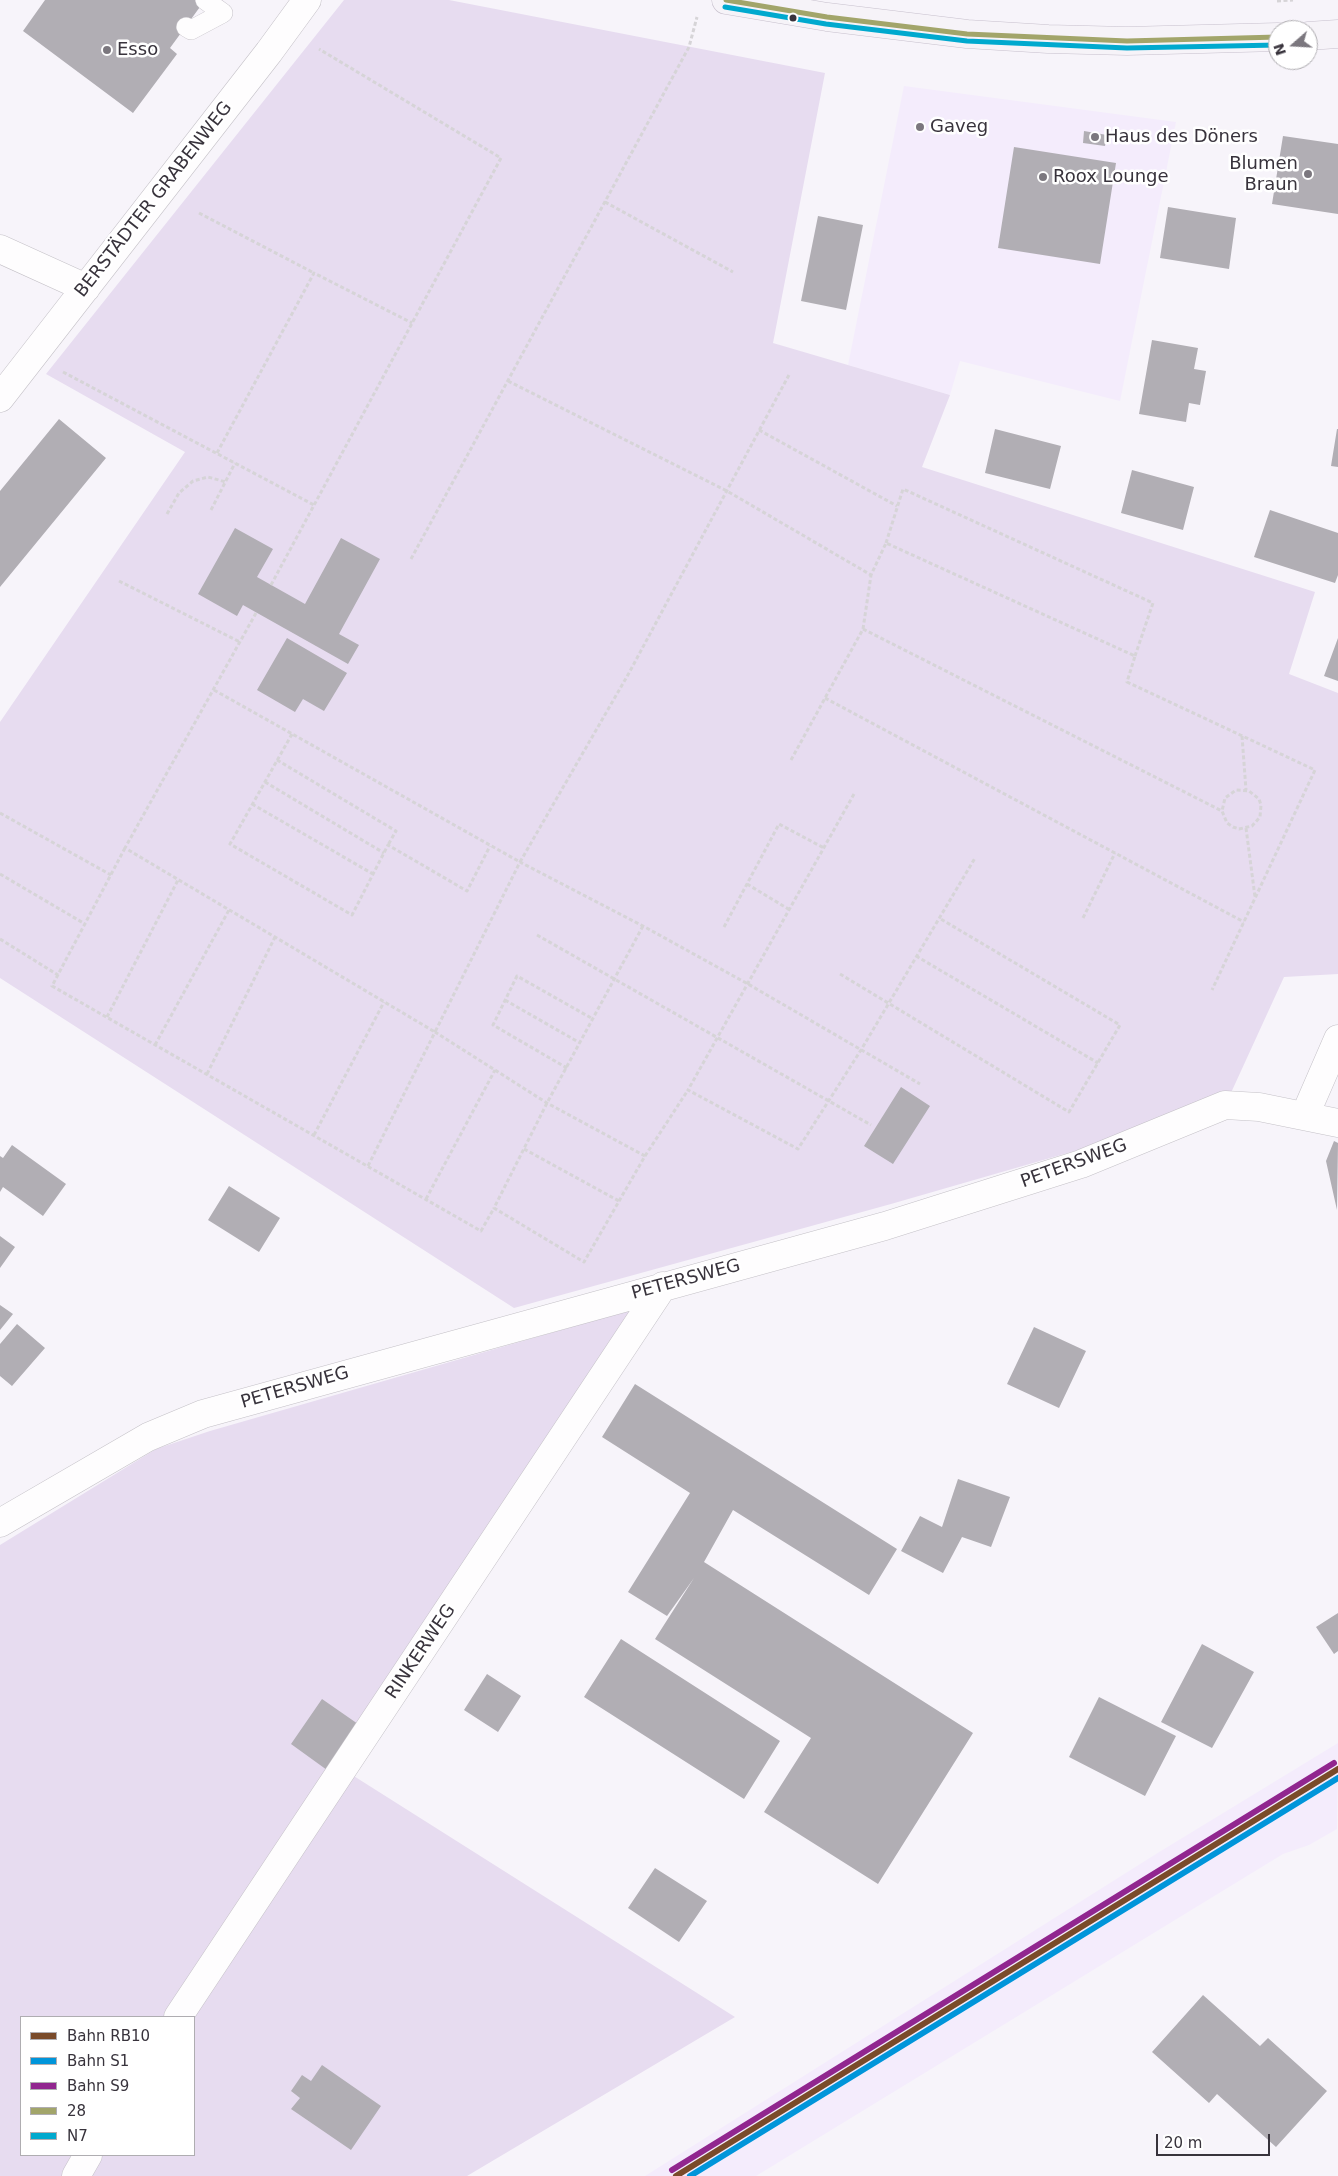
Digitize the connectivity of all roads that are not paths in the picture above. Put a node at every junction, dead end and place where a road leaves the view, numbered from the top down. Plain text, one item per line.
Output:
1 (205, 0) edge
2 (307, 0) edge
3 (726, 0) edge
4 (224, 6) edge
5 (186, 27) dead end
6 (1338, 34) edge
7 (1318, 35) edge
8 (1268, 37) edge
9 (0, 249) edge
10 (86, 288) junction
11 (0, 398) edge
12 (1338, 1039) edge
13 (1305, 1115) junction
14 (1338, 1123) edge
15 (663, 1286) junction
16 (0, 1523) edge
17 (179, 2016) edge
18 (87, 2156) edge
19 (76, 2176) edge

1 - 4 lane
2 - 10 street, BERSTÄDTER GRABENWEG
3 - 8 main road
4 - 5 lane
6 - 7 main road
9 - 10 street
10 - 11 street, BERSTÄDTER GRABENWEG
12 - 13 street
13 - 14 street, PETERSWEG
13 - 15 street, PETERSWEG
15 - 16 street, PETERSWEG
15 - 17 street, RINKERWEG
18 - 19 street

